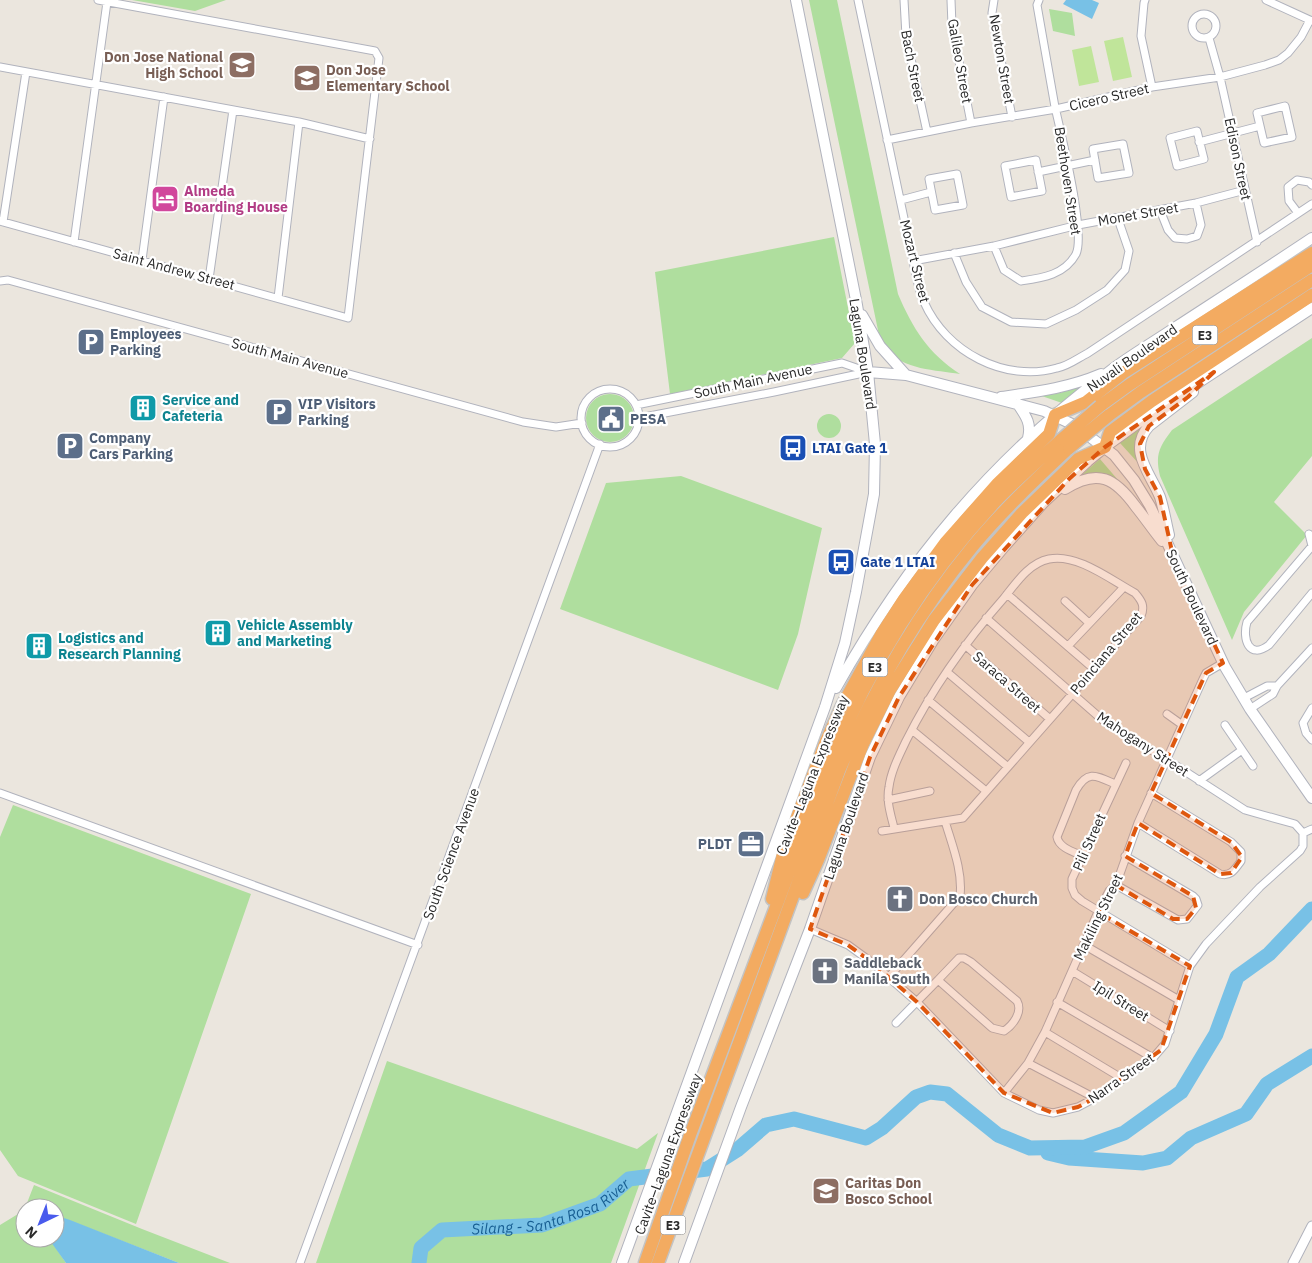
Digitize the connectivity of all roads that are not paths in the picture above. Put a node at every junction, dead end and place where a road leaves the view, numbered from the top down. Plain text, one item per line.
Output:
1 (98, 0) edge
2 (796, 0) edge
3 (858, 0) edge
4 (904, 0) edge
5 (951, 0) edge
6 (994, 0) edge
7 (1039, 0) edge
8 (1145, 0) edge
9 (1266, 0) edge
10 (107, 2) junction
11 (1311, 20) edge
12 (1209, 38) dead end
13 (0, 67) edge
14 (26, 72) junction
15 (1220, 77) junction
16 (96, 84) junction
17 (1152, 87) junction
18 (164, 97) junction
19 (1056, 109) junction
20 (233, 110) junction
21 (1012, 117) junction
22 (299, 122) junction
23 (971, 123) junction
24 (1260, 126) junction
25 (927, 132) junction
26 (1233, 133) junction
27 (370, 139) junction
28 (887, 140) junction
29 (1199, 142) junction
30 (1095, 160) junction
31 (1068, 166) junction
32 (1038, 172) junction
33 (1312, 185) edge
34 (1245, 190) junction
35 (932, 192) junction
36 (901, 200) junction
37 (1196, 203) junction
38 (1312, 204) edge
39 (1160, 210) junction
40 (1298, 213) junction
41 (1118, 219) junction
42 (2, 222) edge
43 (1078, 225) junction
44 (1312, 238) edge
45 (74, 242) junction
46 (1256, 242) junction
47 (994, 246) junction
48 (954, 253) junction
49 (1312, 253) edge
50 (142, 260) junction
51 (913, 261) junction
52 (1312, 265) edge
53 (210, 279) junction
54 (1312, 280) edge
55 (0, 281) edge
56 (1312, 295) edge
57 (278, 298) junction
58 (857, 305) junction
59 (1312, 308) edge
60 (1111, 370) junction
61 (868, 372) junction
62 (1214, 372) junction
63 (906, 375) junction
64 (996, 397) junction
65 (1017, 403) junction
66 (636, 405) junction
67 (1104, 411) junction
68 (1055, 415) junction
69 (639, 418) junction
70 (582, 423) junction
71 (1028, 438) junction
72 (600, 444) junction
73 (1105, 447) junction
74 (1044, 502) junction
75 (1309, 534) dead end
76 (1312, 546) edge
77 (1173, 556) junction
78 (1124, 587) junction
79 (1312, 593) edge
80 (1007, 594) junction
81 (1065, 601) dead end
82 (986, 618) junction
83 (1089, 623) junction
84 (965, 645) junction
85 (1068, 646) junction
86 (1312, 648) edge
87 (1224, 665) junction
88 (1094, 669) junction
89 (947, 672) junction
90 (1277, 686) junction
91 (1072, 694) junction
92 (1244, 698) junction
93 (928, 700) junction
94 (826, 707) junction
95 (1312, 708) edge
96 (1250, 709) junction
97 (1167, 714) dead end
98 (1050, 719) junction
99 (1182, 724) junction
100 (1225, 725) dead end
101 (912, 730) junction
102 (1312, 740) edge
103 (1029, 742) junction
104 (1242, 750) junction
105 (1166, 758) junction
106 (1126, 764) dead end
107 (1253, 766) dead end
108 (1008, 767) junction
109 (1199, 780) junction
110 (1115, 784) junction
111 (986, 791) junction
112 (930, 792) dead end
113 (0, 793) edge
114 (1151, 793) junction
115 (1312, 798) edge
116 (888, 800) junction
117 (945, 821) junction
118 (1138, 823) junction
119 (894, 828) junction
120 (1312, 830) edge
121 (882, 831) dead end
122 (1302, 833) junction
123 (1083, 856) junction
124 (1125, 856) junction
125 (1116, 885) junction
126 (1098, 912) junction
127 (810, 928) junction
128 (770, 944) junction
129 (418, 945) junction
130 (1084, 945) junction
131 (1190, 966) junction
132 (1072, 971) junction
133 (888, 978) junction
134 (938, 980) junction
135 (1179, 1000) junction
136 (916, 1002) junction
137 (1057, 1002) junction
138 (896, 1023) dead end
139 (1170, 1031) junction
140 (1045, 1032) junction
141 (1153, 1058) junction
142 (1028, 1063) junction
143 (1123, 1079) junction
144 (1004, 1094) junction
145 (1095, 1098) junction
146 (1312, 1226) edge
147 (300, 1263) edge
148 (622, 1263) edge
149 (645, 1263) edge
150 (658, 1263) edge
151 (684, 1263) edge
152 (1293, 1263) edge

1 - 10 street
2 - 58 main road, Laguna Boulevard
3 - 28 street, Mozart Street
4 - 25 street, Bach Street
5 - 23 street, Galileo Street
6 - 21 street, Newton Street
7 - 19 street, Beethoven Street
8 - 17 street
9 - 11 street
10 - 16 street
10 - 27 street
11 - 15 street, Cicero Street
12 - 15 street, Edison Street
13 - 14 street
14 - 16 street
14 - 42 street
15 - 17 street, Cicero Street
15 - 26 street, Edison Street
16 - 18 street
16 - 45 street
17 - 19 street, Cicero Street
18 - 20 street
18 - 50 street
19 - 21 street, Cicero Street
19 - 31 street, Beethoven Street
20 - 22 street
20 - 53 street
21 - 23 street, Cicero Street
22 - 27 street
22 - 57 street
23 - 25 street, Cicero Street
24 - 24 street
24 - 26 street
25 - 28 street, Cicero Street
26 - 29 street
26 - 34 street, Edison Street
27 - 57 street, Saint Andrew Street
28 - 36 street, Mozart Street
29 - 29 street
30 - 30 street
30 - 31 street
31 - 32 street
31 - 43 street, Beethoven Street
32 - 32 street
33 - 40 street
34 - 37 street, Monet Street
34 - 46 street, Edison Street
35 - 35 street
35 - 36 street
36 - 51 street, Mozart Street
37 - 39 street, Monet Street
37 - 39 street
38 - 40 street, Mozart Street
39 - 41 street, Monet Street
40 - 46 street, Mozart Street
41 - 43 street, Monet Street
41 - 48 street
42 - 45 street, Saint Andrew Street
43 - 47 street, Monet Street
43 - 47 street, Beethoven Street
44 - 60 main road, Nuvali Boulevard
45 - 50 street, Saint Andrew Street
46 - 51 street, Mozart Street
47 - 48 street, Monet Street
48 - 51 street, Monet Street
49 - 68 highway
50 - 53 street, Saint Andrew Street
52 - 67 highway, Cavite–Laguna Expressway / E3
53 - 57 street, Saint Andrew Street
54 - 67 highway, Cavite–Laguna Expressway / E3
55 - 70 street, South Main Avenue
56 - 73 highway
58 - 61 main road, Laguna Boulevard
58 - 63 main road
59 - 62 main road
60 - 64 main road
60 - 68 main road, Nuvali Boulevard
61 - 63 main road, South Boulevard
61 - 66 street, South Main Avenue
61 - 69 street, South Main Avenue
61 - 94 main road, Laguna Boulevard
62 - 73 main road
62 - 77 main road
63 - 64 main road, South Boulevard
64 - 65 main road, South Boulevard
65 - 68 main road, South Boulevard
65 - 71 main road
66 - 69 street
66 - 70 street
67 - 128 highway, Cavite–Laguna Expressway / E3, bridge
68 - 71 main road, Laguna Boulevard
68 - 73 main road, South Boulevard
68 - 128 highway
69 - 72 street
70 - 72 street
71 - 94 main road, Laguna Boulevard
72 - 129 street, South Science Avenue
73 - 74 main road, Laguna Boulevard
73 - 77 main road, South Boulevard
73 - 128 highway
74 - 77 main road
74 - 127 main road, Laguna Boulevard
75 - 76 street
76 - 79 street
77 - 87 main road, South Boulevard
78 - 80 street, Poinciana Street
78 - 83 street
78 - 88 street, Poinciana Street
80 - 82 street, Poinciana Street
80 - 85 street
81 - 83 street
82 - 84 street, Poinciana Street
82 - 91 street, Mahogany Street
83 - 85 street
84 - 89 street, Poinciana Street
84 - 98 street, Saraca Street
85 - 88 street
86 - 90 street
87 - 92 main road, South Boulevard
87 - 99 street, Makiling Street
88 - 91 street, Poinciana Street
89 - 93 street, Poinciana Street
89 - 103 street
90 - 92 street
90 - 96 street
91 - 98 street, Poinciana Street
91 - 105 street, Mahogany Street
92 - 96 main road, South Boulevard
93 - 101 street, Poinciana Street
93 - 108 street
94 - 148 main road, Laguna Boulevard
95 - 102 street
96 - 115 main road, South Boulevard
97 - 99 street
98 - 103 street, Poinciana Street
99 - 105 street, Makiling Street
100 - 104 street
101 - 111 street
101 - 116 street, Poinciana Street
103 - 108 street, Poinciana Street
104 - 107 street
104 - 109 street
105 - 109 street, Mahogany Street
105 - 114 street, Makiling Street
106 - 110 street, Pili Street
108 - 111 street, Poinciana Street
109 - 122 street, Mahogany Street
110 - 123 street, Pili Street
110 - 123 street
111 - 117 street, Poinciana Street
112 - 116 street
113 - 129 street
114 - 118 street, Makiling Street
114 - 118 street
116 - 119 street, Poinciana Street
117 - 119 street, Poinciana Street
117 - 133 street
118 - 124 street, Makiling Street
119 - 121 street, Poinciana Street
120 - 122 street
122 - 131 street, Narra Street
123 - 126 street, Pili Street
124 - 125 street, Makiling Street
124 - 125 street
125 - 126 street, Makiling Street
126 - 130 street, Makiling Street
126 - 131 street
127 - 133 street, Narra Street
127 - 151 main road, Laguna Boulevard
128 - 149 highway, Cavite–Laguna Expressway / E3
128 - 150 highway, Cavite–Laguna Expressway / E3
129 - 147 street, South Science Avenue
130 - 132 street, Makiling Street
130 - 135 street
131 - 135 street, Narra Street
132 - 137 street, Makiling Street
132 - 139 street, Ipil Street
133 - 136 street, Narra Street
134 - 134 street
134 - 136 street
135 - 139 street, Narra Street
136 - 138 street
136 - 144 street, Narra Street
137 - 140 street, Makiling Street
137 - 141 street
139 - 141 street, Narra Street
140 - 142 street, Makiling Street
140 - 143 street
141 - 143 street, Narra Street
142 - 144 street, Makiling Street
142 - 145 street
143 - 145 street, Narra Street
144 - 145 street, Narra Street
146 - 152 street

